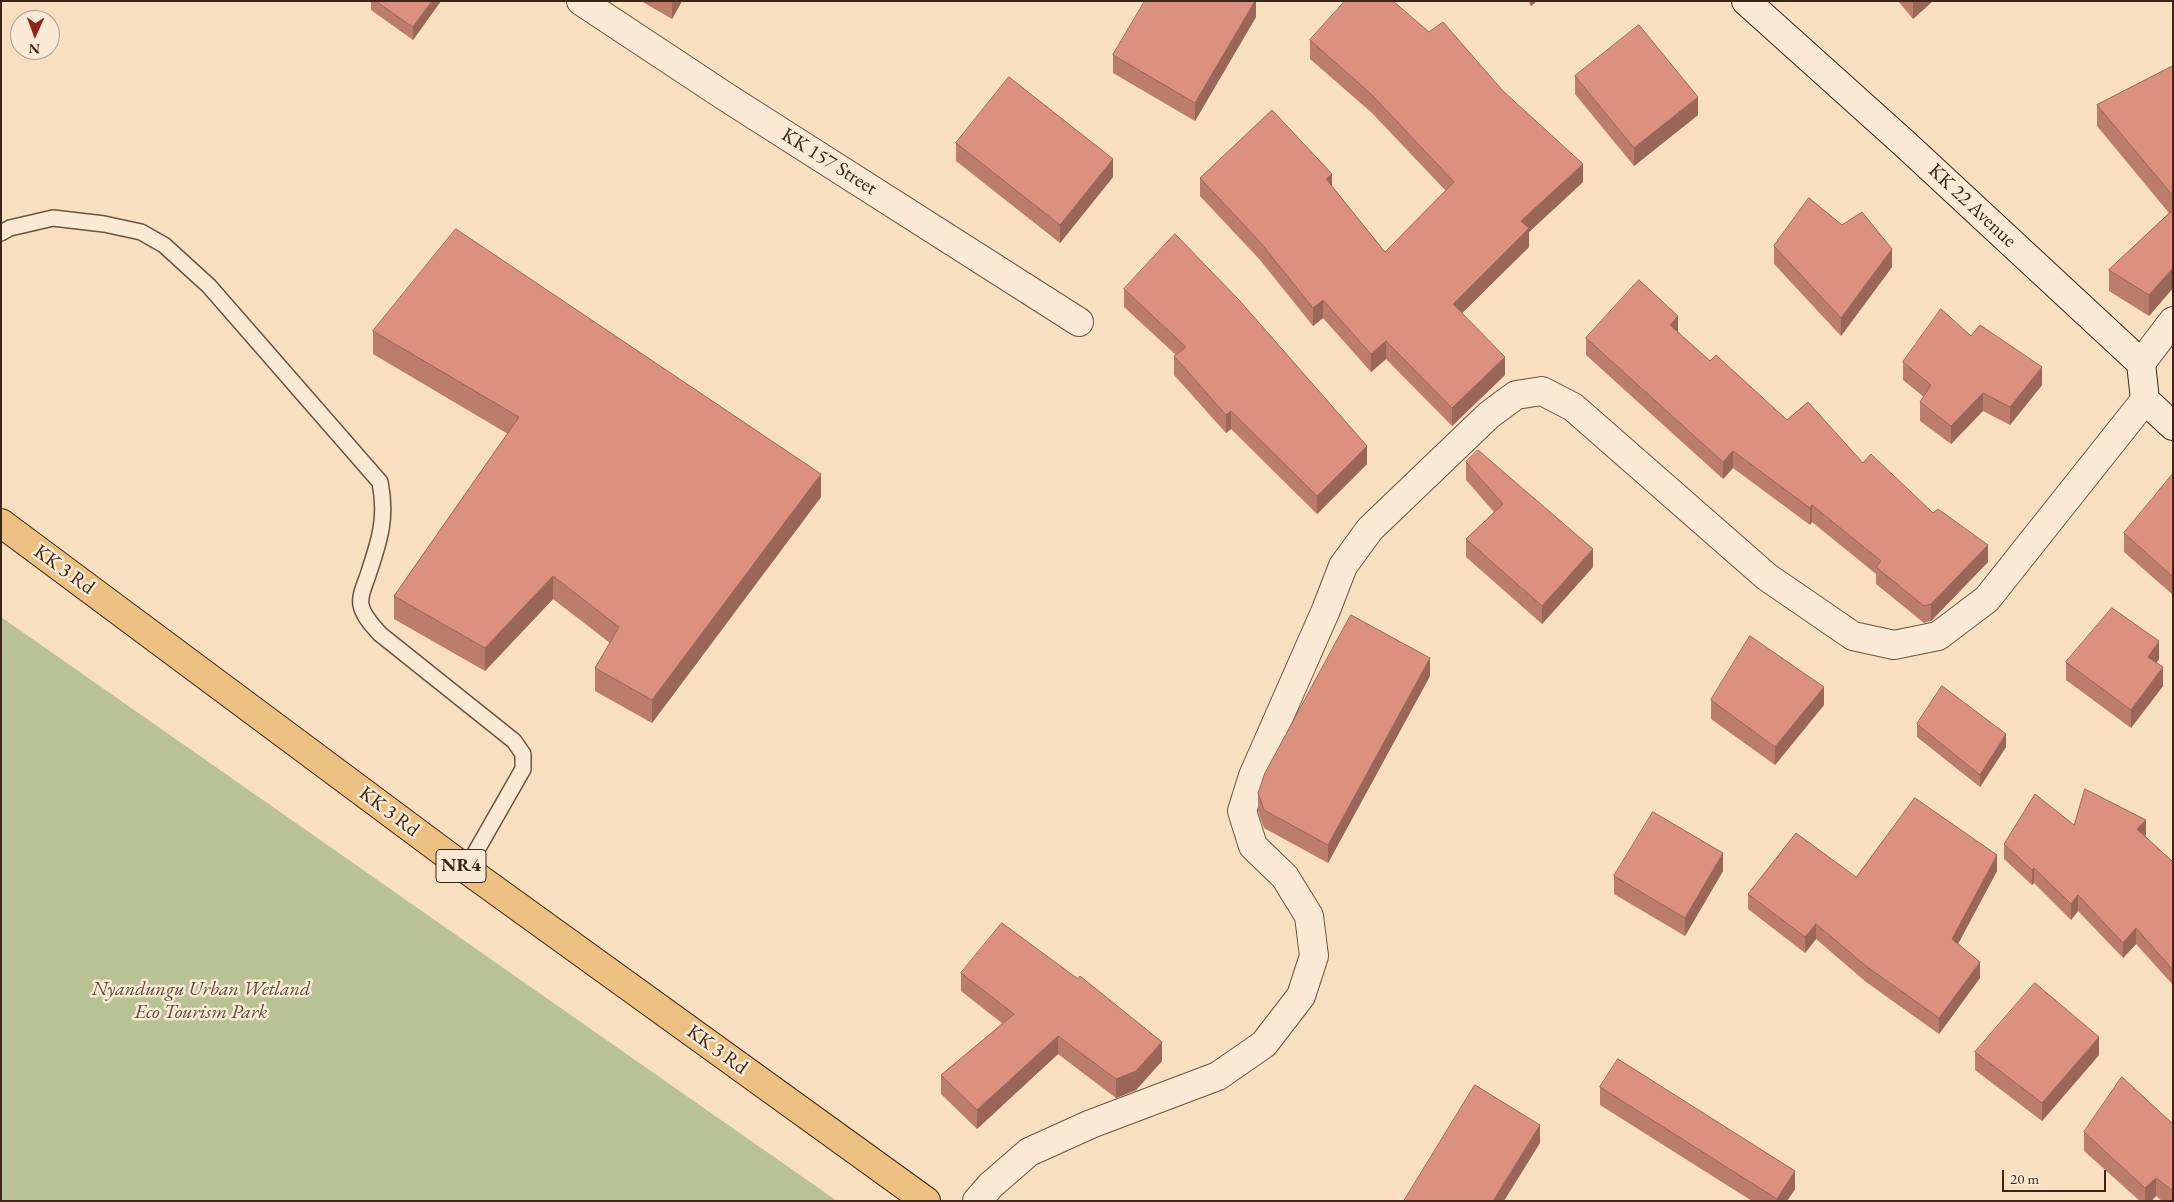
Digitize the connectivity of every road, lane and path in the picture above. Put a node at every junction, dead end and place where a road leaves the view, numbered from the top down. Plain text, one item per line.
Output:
1 (581, 1) edge
2 (1746, 1) edge
3 (1, 234) edge
4 (2173, 321) edge
5 (1079, 322) dead end
6 (2141, 363) junction
7 (2145, 400) junction
8 (2173, 426) edge
9 (1, 523) edge
10 (466, 869) junction
11 (926, 1201) edge
12 (977, 1201) edge

1 - 5 street, KK 157 Street
2 - 6 street, KK 22 Avenue
3 - 10 lane
4 - 6 street
6 - 7 street
7 - 8 street
7 - 12 street
9 - 10 highway, KK 3 Rd / NR4
10 - 11 highway, KK 3 Rd / NR4

